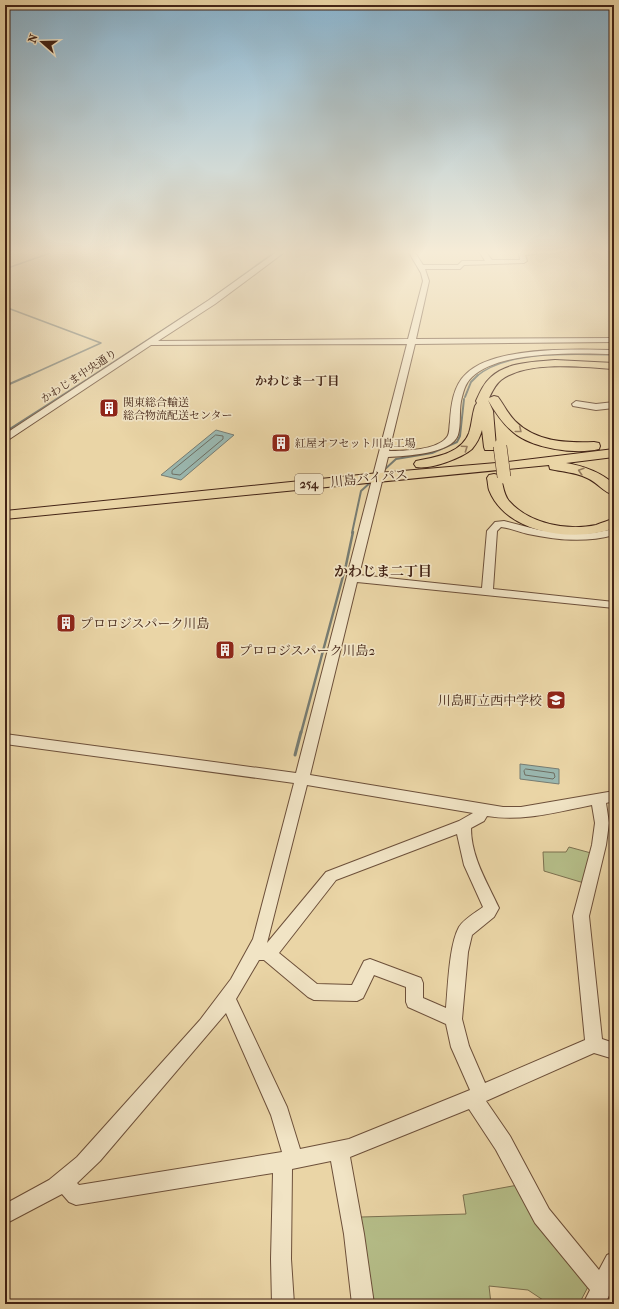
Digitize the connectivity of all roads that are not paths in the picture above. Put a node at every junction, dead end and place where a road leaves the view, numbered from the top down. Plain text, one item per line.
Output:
1 (197, 312) edge
2 (418, 312) edge
3 (614, 340) edge
4 (411, 341) junction
5 (514, 341) junction
6 (149, 343) junction
7 (614, 352) edge
8 (515, 356) junction
9 (614, 366) edge
10 (614, 372) edge
11 (488, 401) junction
12 (576, 404) dead end
13 (614, 405) edge
14 (5, 438) edge
15 (614, 447) edge
16 (614, 453) edge
17 (384, 454) junction
18 (402, 468) junction
19 (380, 474) junction
20 (502, 474) junction
21 (614, 490) edge
22 (5, 509) edge
23 (614, 512) edge
24 (5, 515) edge
25 (614, 523) edge
26 (614, 532) edge
27 (354, 578) junction
28 (487, 592) junction
29 (614, 605) edge
30 (5, 740) edge
31 (302, 779) junction
32 (614, 796) edge
33 (598, 799) junction
34 (484, 809) junction
35 (464, 826) junction
36 (262, 953) junction
37 (228, 998) junction
38 (453, 1019) junction
39 (594, 1045) junction
40 (614, 1051) edge
41 (477, 1096) junction
42 (340, 1150) junction
43 (288, 1160) junction
44 (63, 1182) junction
45 (5, 1214) edge
46 (614, 1262) edge
47 (598, 1296) edge
48 (283, 1304) edge
49 (363, 1304) edge

1 - 6 street, かわじま中央通り
2 - 4 street
3 - 5 street
4 - 5 street
4 - 6 street
4 - 17 street
5 - 8 street
6 - 14 street, かわじま中央通り
7 - 8 street
8 - 17 street
9 - 11 highway
10 - 11 highway
11 -> 15 highway
18 -> 11 highway
11 - 20 highway
12 - 13 street
15 - 18 highway, 川島バイパス / 254
16 - 20 highway, 川島バイパス / 254
17 - 19 street
18 - 19 highway, 川島バイパス / 254
19 - 20 highway, 川島バイパス / 254
19 - 22 highway, 川島バイパス / 254
19 - 24 highway, 川島バイパス / 254
19 - 27 street
21 -> 20 highway
20 - 23 highway
20 - 25 highway
26 - 28 street
27 - 28 street
27 - 31 street
28 - 29 street
30 - 31 street
31 - 34 street
31 - 36 street
32 - 33 street
33 - 34 street
33 - 39 street
34 - 35 street
35 - 36 street
35 - 38 street
36 - 37 street
36 - 38 street
37 - 43 street
37 - 44 street
38 - 41 street
39 - 40 street
39 - 41 street
41 - 42 street
41 - 47 street
42 - 43 street
42 - 49 street
43 - 44 street
43 - 48 street
44 - 45 street
46 - 47 street

